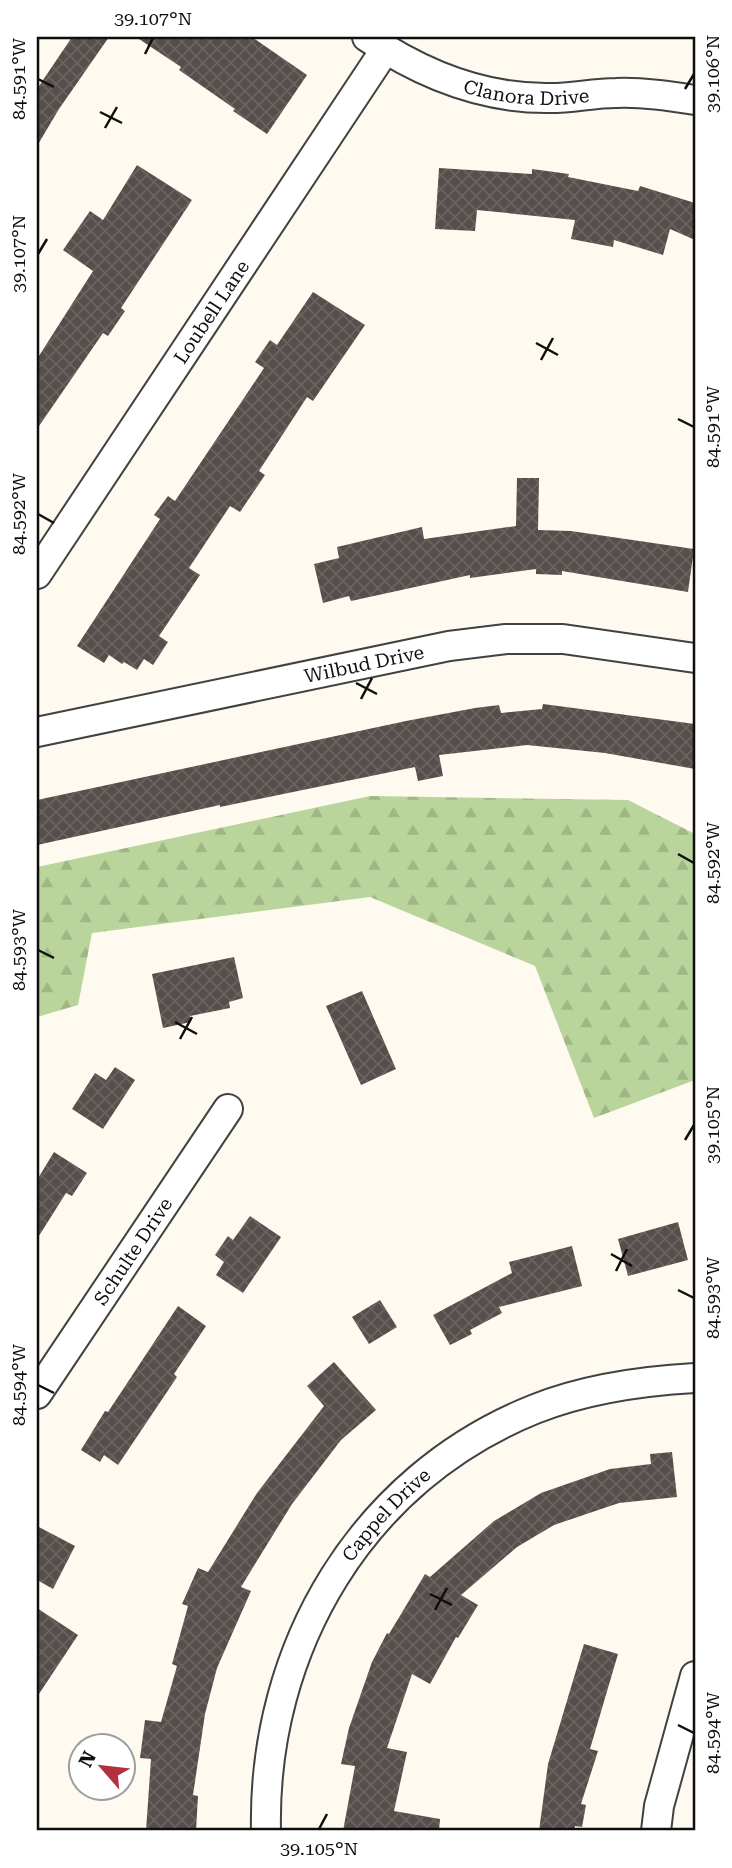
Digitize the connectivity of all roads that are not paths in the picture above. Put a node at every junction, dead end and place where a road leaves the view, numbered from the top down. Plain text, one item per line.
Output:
1 (376, 43) edge
2 (695, 100) edge
3 (37, 574) edge
4 (695, 658) edge
5 (37, 732) edge
6 (228, 1108) dead end
7 (695, 1378) edge
8 (37, 1394) edge
9 (695, 1676) edge
10 (266, 1831) edge
11 (656, 1831) edge

1 - 2 street, Clanora Drive
1 - 3 street, Loubell Lane
4 - 5 street, Wilbud Drive
6 - 8 street, Schulte Drive
7 - 10 street, Cappel Drive
9 - 11 street

